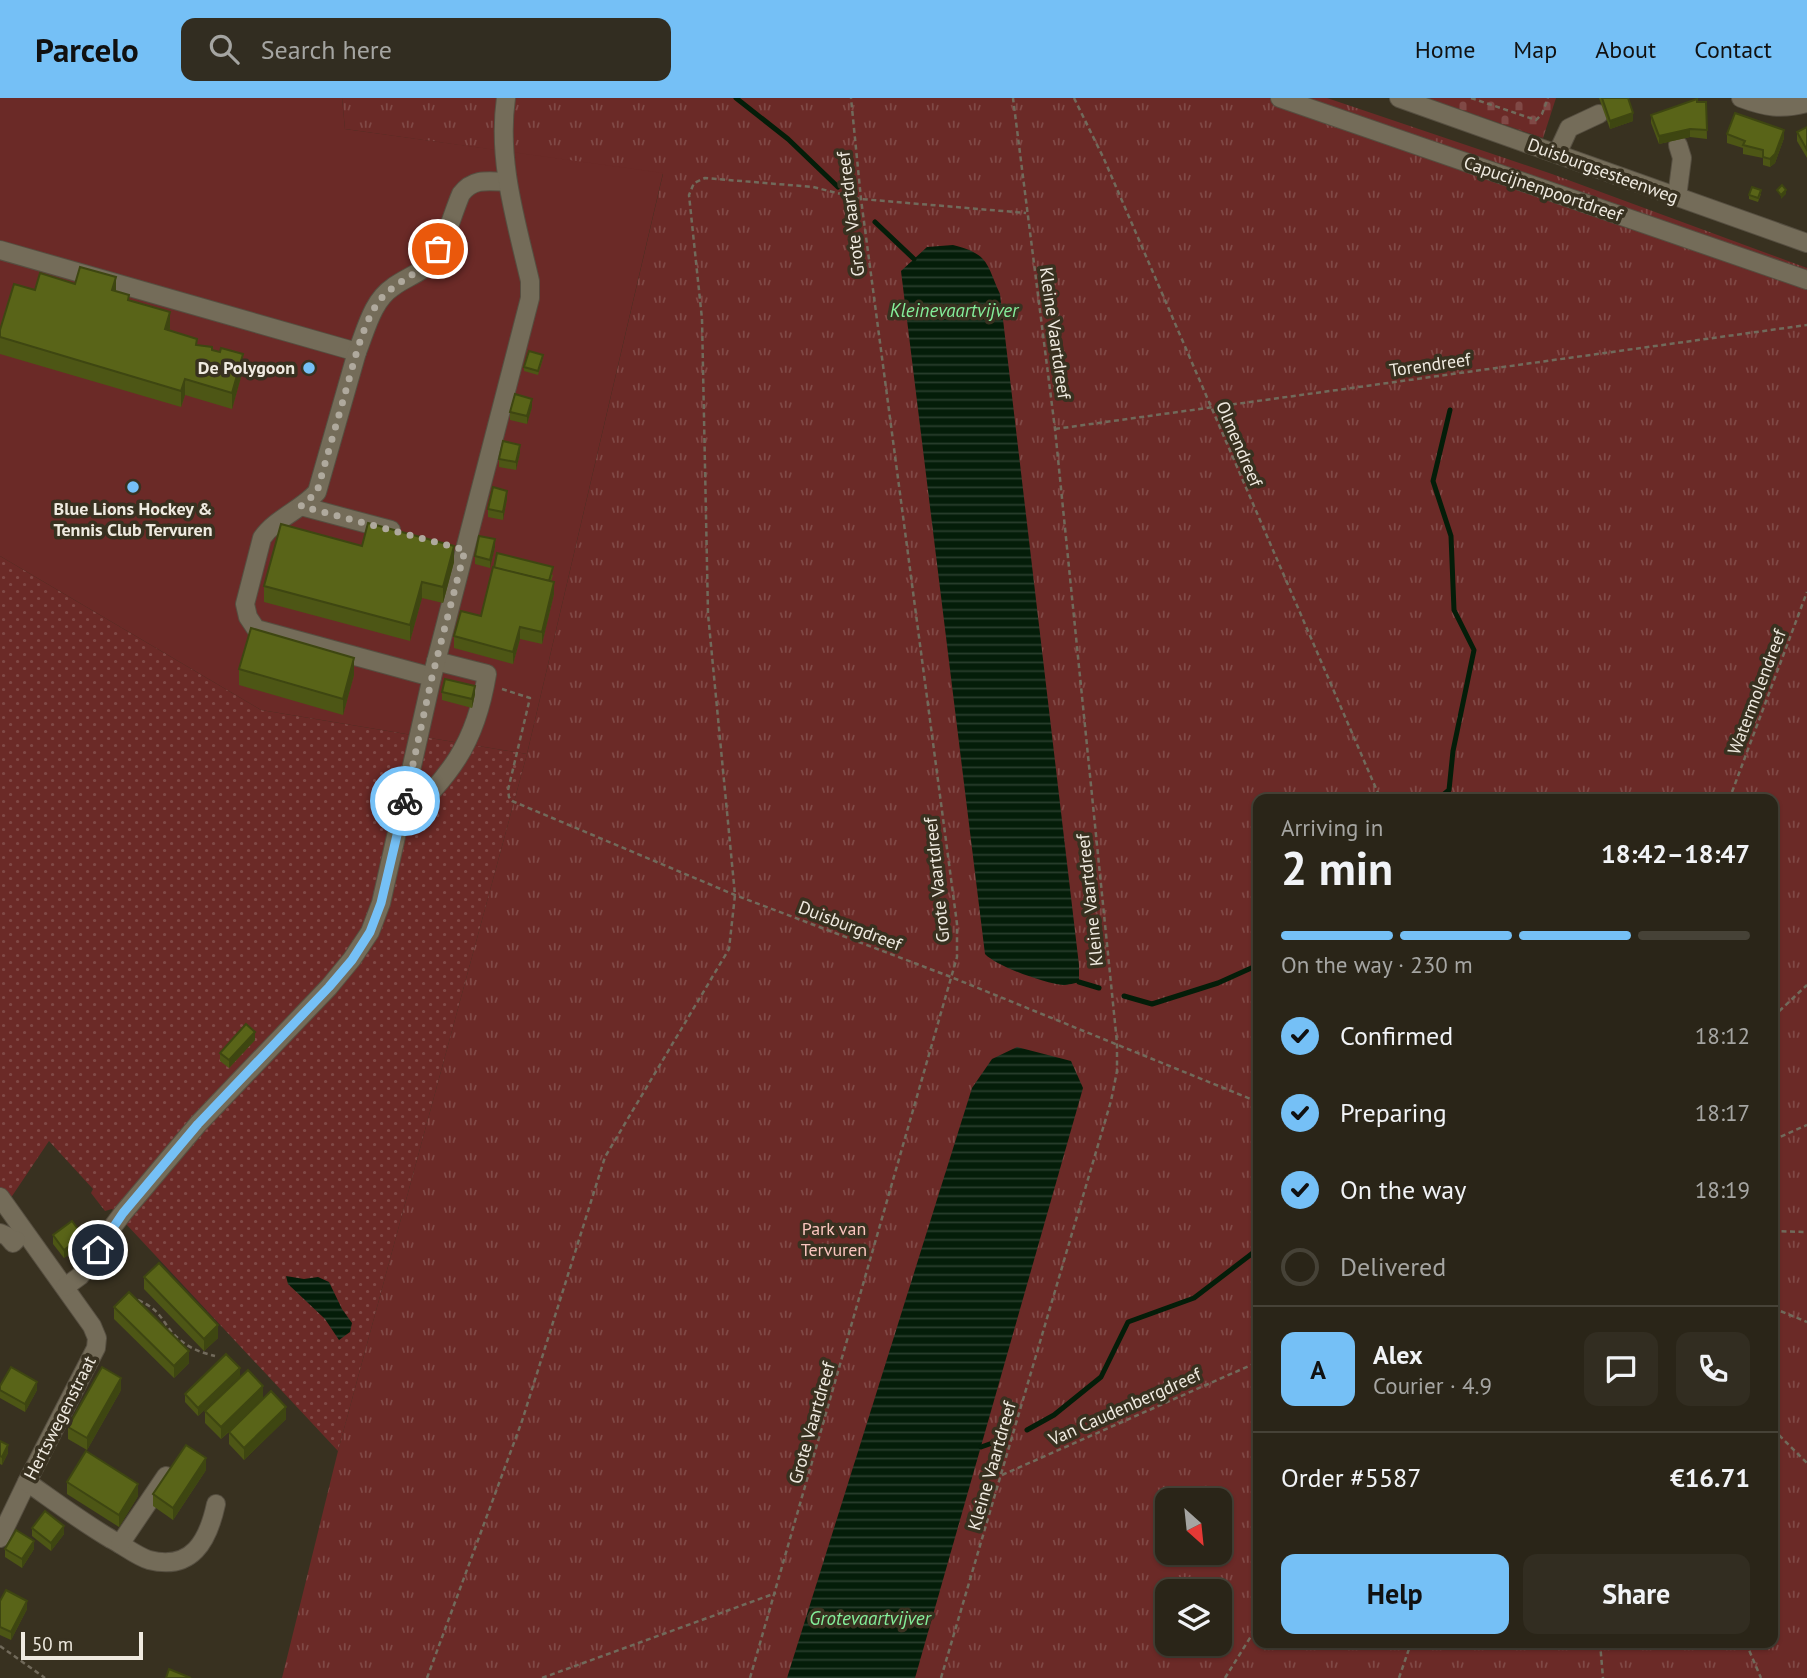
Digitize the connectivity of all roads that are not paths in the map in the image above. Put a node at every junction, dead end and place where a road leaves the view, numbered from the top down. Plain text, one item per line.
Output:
1 (506, 98) edge
2 (1280, 98) edge
3 (1399, 98) edge
4 (1741, 98) edge
5 (1807, 103) edge
6 (1600, 114) dead end
7 (1678, 145) dead end
8 (1557, 154) junction
9 (507, 182) junction
10 (1677, 197) junction
11 (1807, 243) edge
12 (0, 250) edge
13 (1807, 280) edge
14 (357, 352) junction
15 (301, 506) junction
16 (402, 533) edge
17 (434, 669) junction
18 (400, 825) junction
19 (0, 1198) edge
20 (0, 1227) edge
21 (0, 1233) edge
22 (65, 1287) junction
23 (174, 1464) edge
24 (27, 1482) junction
25 (216, 1504) dead end
26 (0, 1538) edge
27 (120, 1544) junction

1 - 9 street
2 - 13 street, Capucijnenpoortdreef
3 - 8 street, Duisburgsesteenweg
4 - 5 street
6 - 8 street
7 - 10 street
8 - 10 street, Duisburgsesteenweg
9 - 14 street
9 - 17 street
10 - 11 street, Duisburgsesteenweg
12 - 14 street
14 - 15 street
15 - 16 street
15 - 17 street
17 - 18 street
17 - 18 street
18 - 22 street
19 - 22 street, Hertswegenstraat
20 - 21 street
22 - 24 street, Hertswegenstraat
23 - 27 street
24 - 26 street, Hertswegenstraat
24 - 27 street
25 - 27 street

